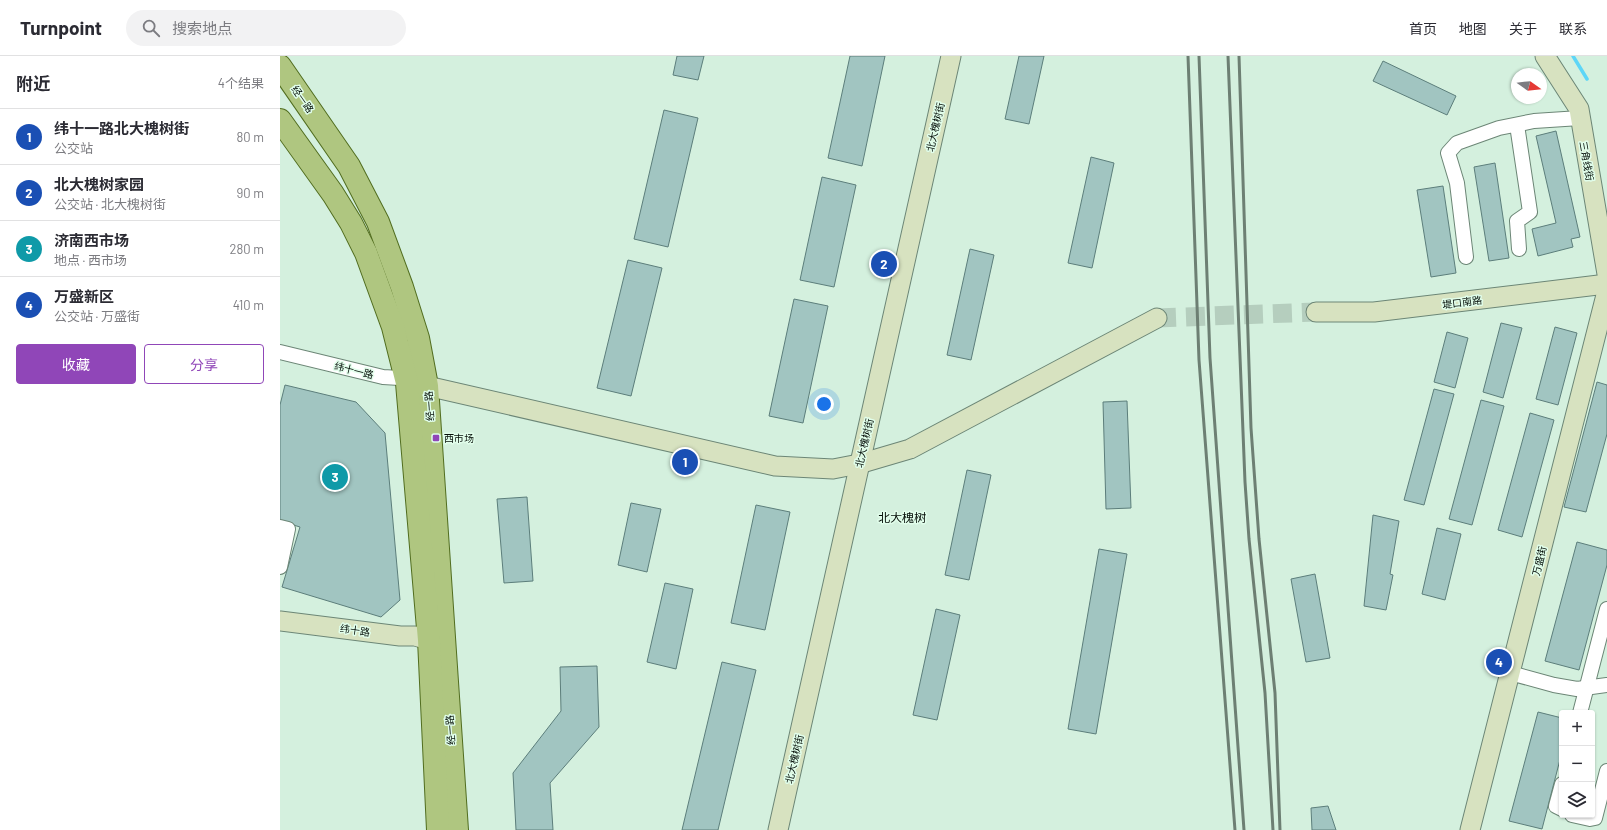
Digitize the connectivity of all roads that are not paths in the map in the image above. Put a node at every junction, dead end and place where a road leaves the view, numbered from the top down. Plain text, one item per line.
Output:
1 (951, 56) edge
2 (1545, 56) edge
3 (280, 66) edge
4 (1580, 118) junction
5 (280, 120) edge
6 (1516, 124) junction
7 (1519, 249) dead end
8 (1466, 257) dead end
9 (1607, 274) edge
10 (1607, 284) edge
11 (1607, 291) edge
12 (1316, 312) tunnel mouth
13 (1157, 318) tunnel mouth
14 (280, 351) edge
15 (417, 384) junction
16 (860, 464) junction
17 (280, 527) edge
18 (280, 567) edge
19 (1607, 609) edge
20 (280, 621) edge
21 (429, 640) junction
22 (1510, 673) junction
23 (1607, 685) edge
24 (1587, 688) junction
25 (1581, 710) edge
26 (1607, 771) edge
27 (1559, 795) edge
28 (1559, 808) edge
29 (1595, 818) edge
30 (438, 830) edge
31 (457, 830) edge
32 (778, 830) edge
33 (1470, 830) edge

1 - 16 street, 北大槐树街
2 - 4 street, 三角线街
3 - 15 main road, 经一路
4 - 6 street
4 - 9 street, 三角线街
5 - 15 main road, 经一路
6 - 7 street
6 - 8 street
10 - 12 street, 堤口南路
11 - 22 street, 万盛街
13 - 16 street
14 - 15 street, 纬十一路
15 - 16 street
15 - 21 main road, 经一路
15 - 31 main road, 经一路
16 - 32 street, 北大槐树街
17 - 18 street
19 - 24 street
20 - 21 street, 纬十路
21 - 30 main road, 经一路
22 - 24 street
22 - 33 street, 万盛街
23 - 24 street
24 - 25 street
26 - 29 street
27 - 28 street

